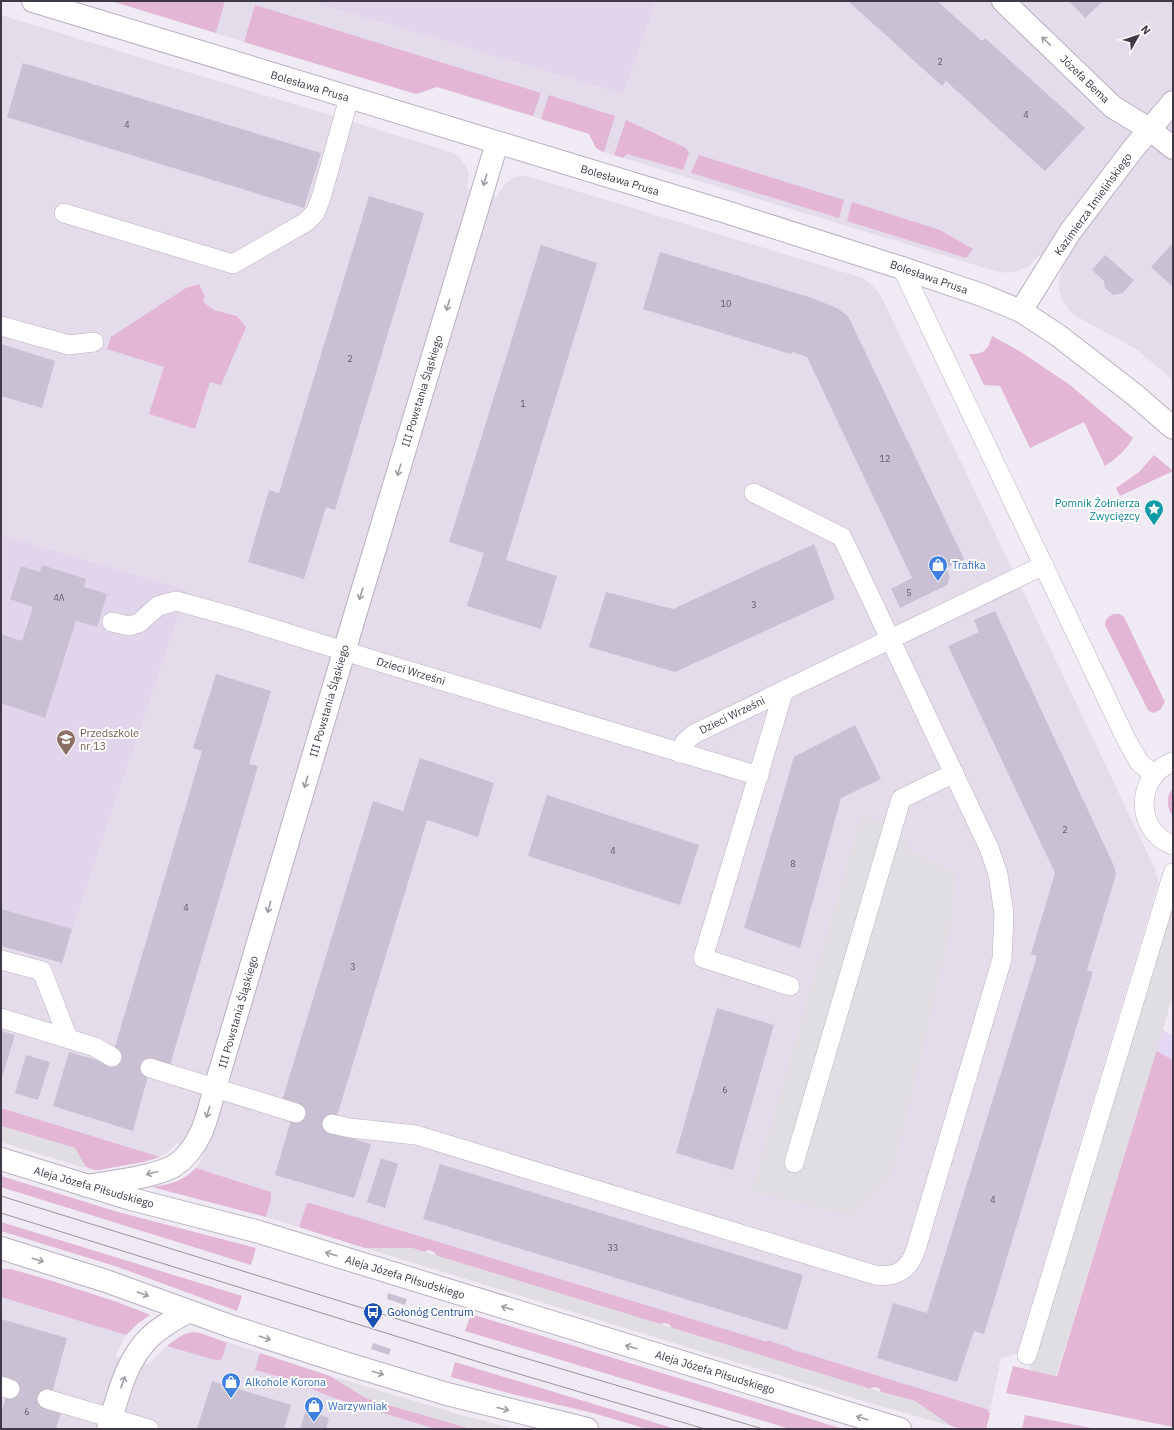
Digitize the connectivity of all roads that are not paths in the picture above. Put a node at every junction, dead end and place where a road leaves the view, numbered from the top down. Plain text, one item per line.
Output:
1 (33, 1) edge
2 (1003, 1) edge
3 (349, 98) junction
4 (1173, 102) edge
5 (1149, 129) junction
6 (497, 143) junction
7 (1173, 148) edge
8 (64, 213) dead end
9 (902, 268) junction
10 (1021, 312) junction
11 (1, 326) edge
12 (94, 342) dead end
13 (1173, 428) edge
14 (754, 493) dead end
15 (1044, 565) junction
16 (112, 622) dead end
17 (891, 639) junction
18 (344, 650) junction
19 (784, 690) junction
20 (680, 753) junction
21 (1173, 762) edge
22 (954, 773) junction
23 (1154, 774) junction
24 (759, 776) junction
25 (1173, 845) edge
26 (1173, 873) edge
27 (1, 960) edge
28 (790, 986) dead end
29 (1, 1018) edge
30 (68, 1038) junction
31 (112, 1057) dead end
32 (150, 1068) dead end
33 (215, 1088) junction
34 (296, 1113) dead end
35 (332, 1124) dead end
36 (1, 1159) edge
37 (794, 1163) dead end
38 (87, 1186) junction
39 (1, 1248) edge
40 (189, 1311) junction
41 (1027, 1355) dead end
42 (47, 1399) dead end
43 (110, 1423) edge
44 (149, 1429) edge
45 (587, 1429) edge
46 (900, 1429) edge

1 - 3 street, Bolesława Prusa
5 -> 2 street, Józefa Bema
3 - 6 street, Bolesława Prusa
3 - 8 lane
4 - 5 street, Kazimierza Imielińskiego
5 - 7 street, Józefa Bema
5 - 10 street, Kazimierza Imielińskiego
6 - 9 street, Bolesława Prusa
6 -> 18 street, III Powstania Śląskiego
9 - 10 street, Bolesława Prusa
9 - 15 lane
10 - 13 street, Bolesława Prusa
11 - 12 lane
14 - 17 lane
15 - 17 lane, Dzieci Wrześni
15 - 23 lane
16 - 18 lane, Dzieci Wrześni
17 - 19 lane, Dzieci Wrześni
17 - 22 lane
18 - 20 lane, Dzieci Wrześni
18 -> 33 street, III Powstania Śląskiego
19 - 20 lane, Dzieci Wrześni
19 - 24 lane
20 - 24 lane
21 - 23 lane
22 - 35 lane
22 - 37 lane
23 - 25 lane
24 - 28 lane
26 - 41 lane
27 - 30 lane
29 - 30 lane
30 - 31 lane
32 - 33 lane
33 - 34 lane
33 -> 38 street, III Powstania Śląskiego
36 - 38 street, Aleja Józefa Piłsudskiego
46 -> 38 street, Aleja Józefa Piłsudskiego
39 -> 40 street
43 -> 40 street
40 -> 45 street
42 - 43 lane
43 - 44 lane

